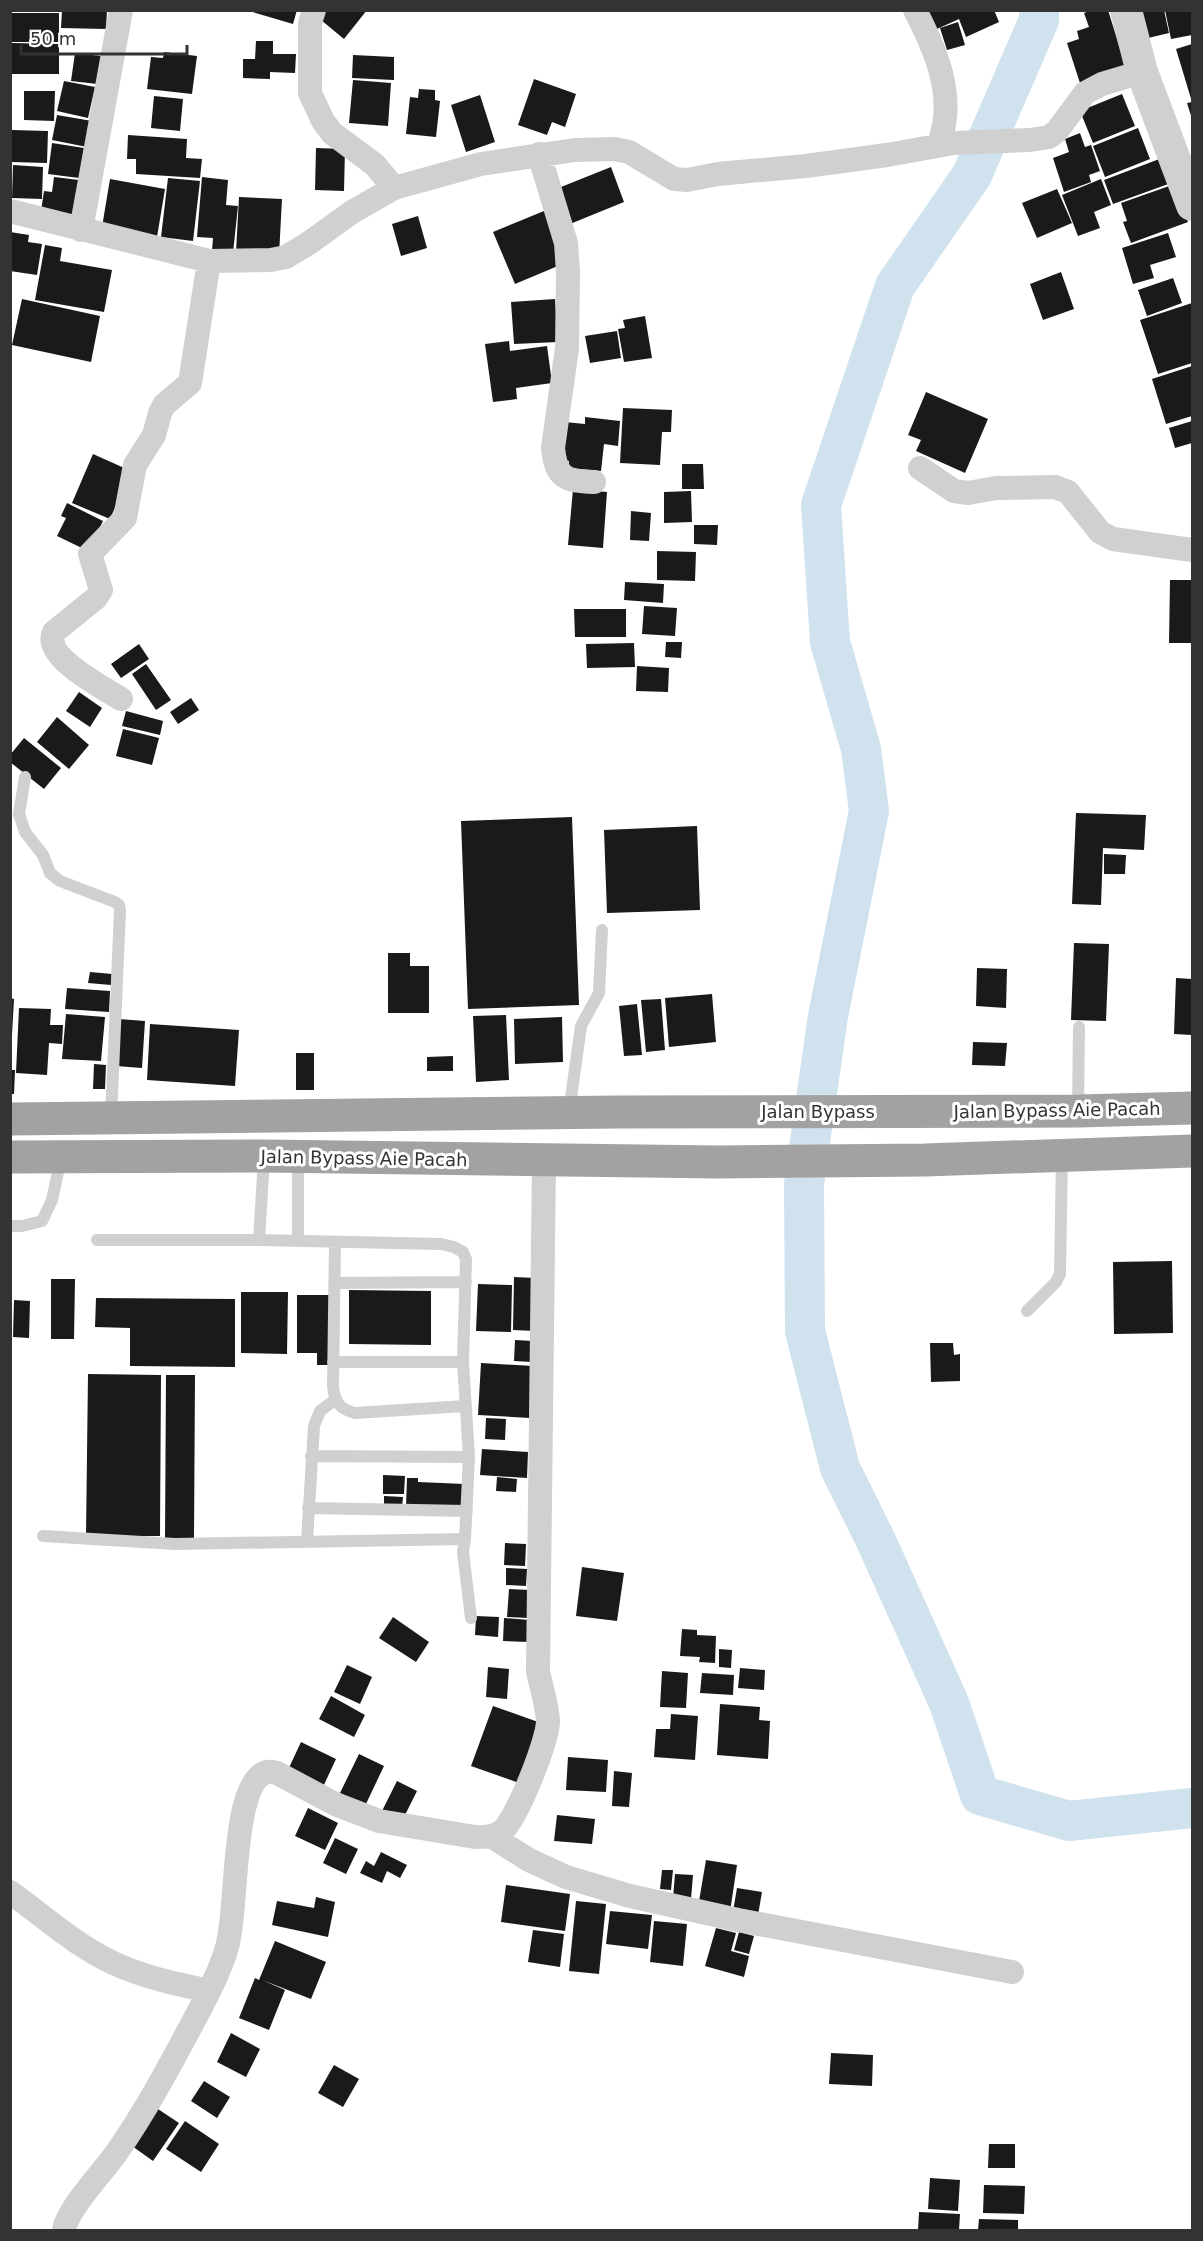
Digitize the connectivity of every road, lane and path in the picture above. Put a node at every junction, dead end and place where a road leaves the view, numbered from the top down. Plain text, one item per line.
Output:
1 (121, 10) edge
2 (314, 10) edge
3 (915, 10) edge
4 (1126, 10) edge
5 (1142, 72) junction
6 (946, 145) junction
7 (539, 154) junction
8 (394, 188) junction
9 (1192, 205) edge
10 (10, 211) edge
11 (81, 230) junction
12 (209, 261) junction
13 (920, 468) dead end
14 (594, 482) dead end
15 (1192, 550) edge
16 (121, 699) dead end
17 (26, 777) dead end
18 (602, 930) dead end
19 (1079, 1027) dead end
20 (1192, 1108) edge
21 (922, 1111) joint
22 (1078, 1111) junction
23 (569, 1113) junction
24 (10, 1119) edge
25 (111, 1119) junction
26 (1192, 1151) edge
27 (1062, 1155) junction
28 (264, 1156) junction
29 (10, 1157) edge
30 (61, 1157) junction
31 (298, 1157) junction
32 (544, 1160) junction
33 (10, 1226) edge
34 (97, 1240) dead end
35 (259, 1240) junction
36 (298, 1241) junction
37 (335, 1242) junction
38 (466, 1282) junction
39 (334, 1283) junction
40 (1028, 1311) dead end
41 (333, 1362) junction
42 (463, 1362) junction
43 (335, 1400) junction
44 (465, 1406) junction
45 (312, 1456) junction
46 (469, 1457) junction
47 (308, 1508) junction
48 (467, 1511) junction
49 (43, 1536) dead end
50 (465, 1539) junction
51 (307, 1541) junction
52 (471, 1618) dead end
53 (491, 1836) junction
54 (10, 1892) edge
55 (1012, 1972) dead end
56 (209, 1991) junction
57 (64, 2230) edge

1 - 11 street
2 - 8 street
3 - 6 street
4 - 5 street
5 - 6 street
5 - 9 street
6 - 7 street
7 - 8 street
7 - 14 street
8 - 12 street
10 - 11 street
11 - 12 street
12 - 16 street
13 - 15 street
17 - 25 lane
18 - 23 lane
19 - 22 lane
20 - 22 highway, Jalan Bypass Aie Pacah
21 - 22 highway, Jalan Bypass Aie Pacah
21 - 23 highway, Jalan Bypass
23 - 25 highway, Jalan Bypass
24 - 25 highway, Jalan Bypass
26 - 27 highway
27 - 32 highway, Jalan Bypass Aie Pacah
27 - 40 lane
28 - 30 highway, Jalan Bypass Aie Pacah
28 - 31 highway, Jalan Bypass Aie Pacah
28 - 35 lane
29 - 30 highway, Jalan Bypass Aie Pacah
30 - 33 lane
31 - 32 highway, Jalan Bypass Aie Pacah
31 - 36 lane
32 - 53 street
34 - 35 lane
35 - 36 lane
36 - 37 lane
37 - 38 lane
37 - 39 lane
38 - 39 lane
38 - 42 lane
39 - 41 lane
41 - 42 lane
41 - 43 lane
42 - 44 lane
43 - 44 lane
43 - 45 lane
44 - 46 lane
45 - 46 lane
45 - 47 lane
46 - 48 lane
47 - 48 lane
47 - 51 lane
48 - 50 lane
49 - 51 lane
50 - 51 lane
50 - 52 lane
53 - 55 street
53 - 56 street
54 - 56 street
56 - 57 street

